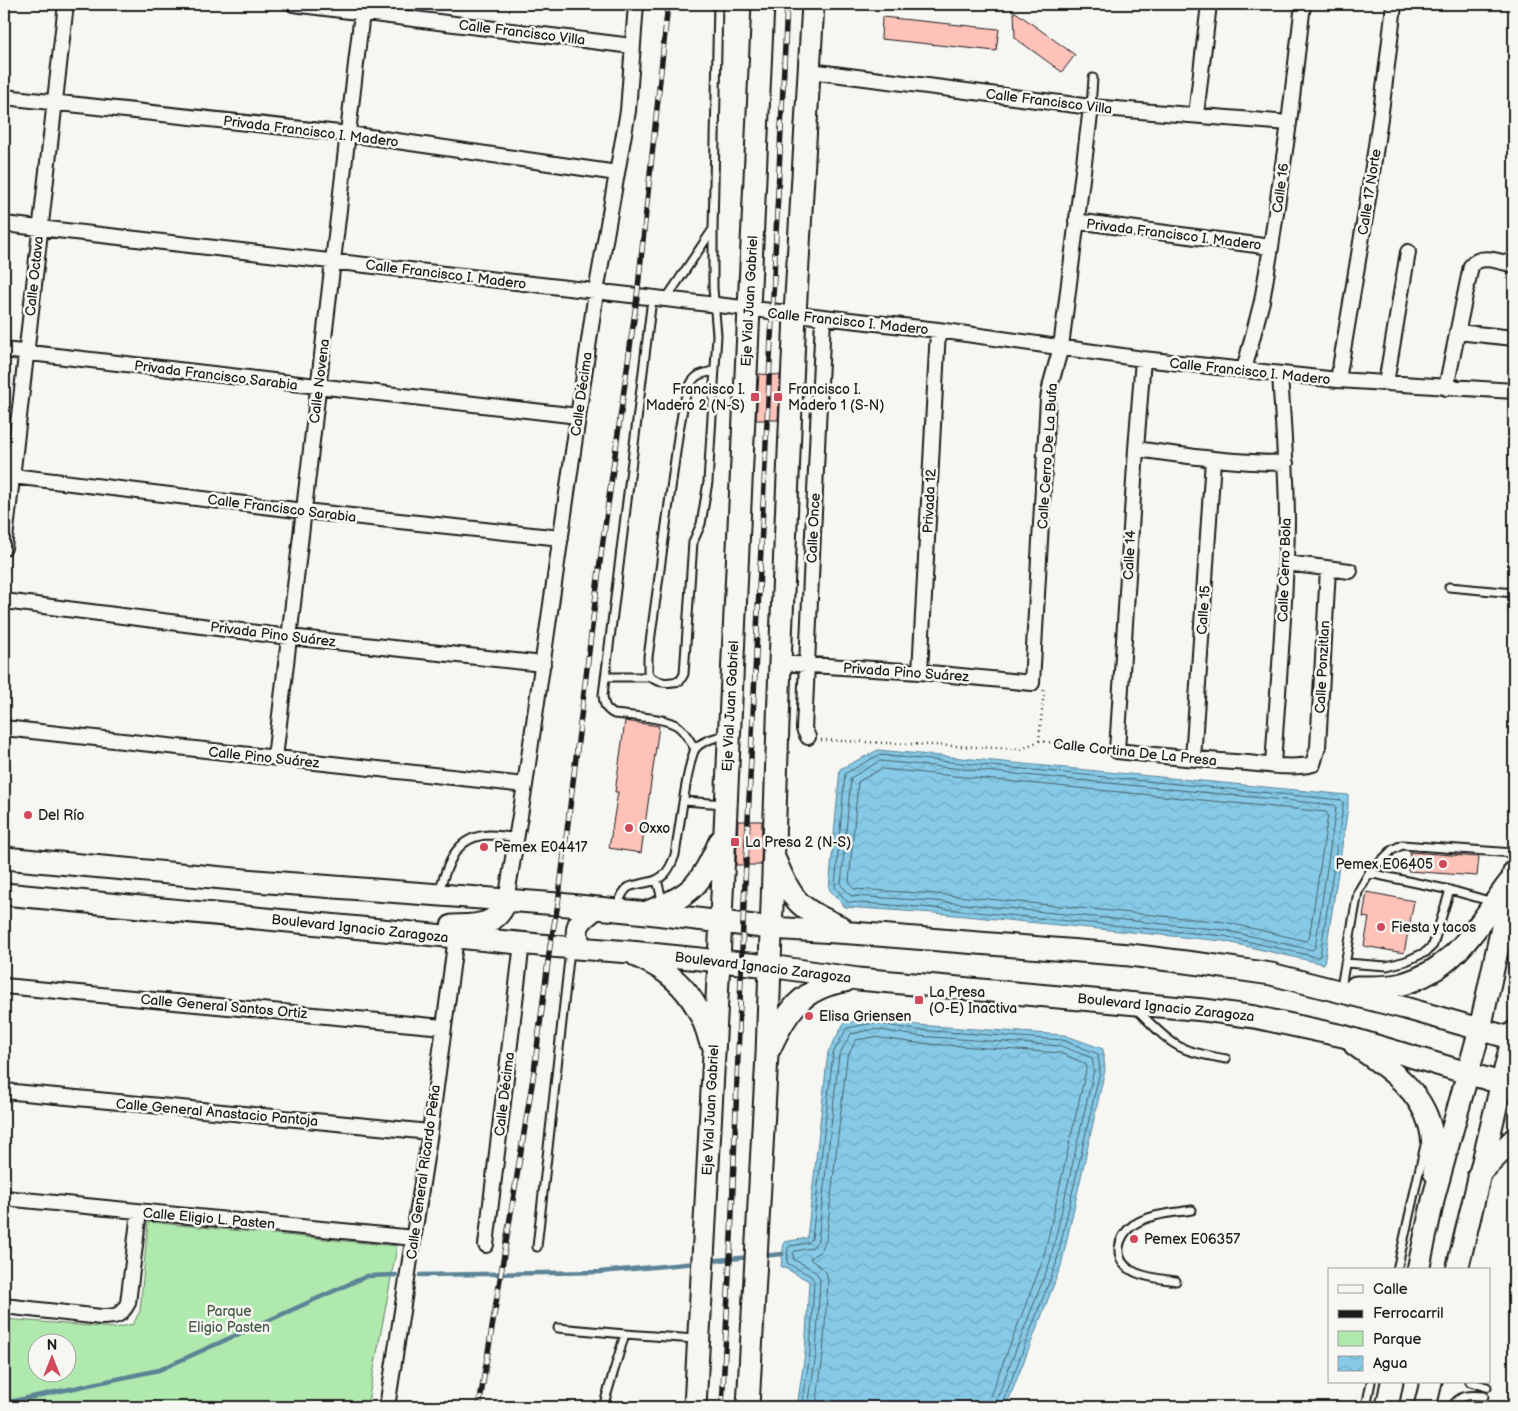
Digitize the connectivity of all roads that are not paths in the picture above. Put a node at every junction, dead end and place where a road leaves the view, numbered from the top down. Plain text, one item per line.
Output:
1 (66, 4) edge
2 (293, 4) edge
3 (636, 4) edge
4 (718, 4) edge
5 (763, 4) edge
6 (813, 4) edge
7 (1209, 4) edge
8 (1303, 4) edge
9 (1394, 4) edge
10 (363, 8) edge
11 (632, 46) junction
12 (810, 71) junction
13 (1093, 78) dead end
14 (4, 97) edge
15 (54, 103) junction
16 (1091, 106) junction
17 (1196, 115) junction
18 (1289, 124) junction
19 (349, 134) junction
20 (617, 173) junction
21 (1076, 221) junction
22 (4, 224) edge
23 (40, 228) junction
24 (713, 229) junction
25 (1271, 247) junction
26 (1408, 252) dead end
27 (333, 261) junction
28 (1514, 265) edge
29 (596, 292) junction
30 (659, 300) junction
31 (714, 306) junction
32 (748, 310) junction
33 (795, 314) junction
34 (823, 318) junction
35 (938, 330) junction
36 (1457, 332) junction
37 (1514, 338) edge
38 (1060, 347) junction
39 (4, 350) edge
40 (26, 352) junction
41 (1143, 359) junction
42 (715, 370) junction
43 (1244, 370) junction
44 (1280, 374) junction
45 (1338, 380) junction
46 (1386, 383) junction
47 (319, 387) junction
48 (1446, 388) junction
49 (1514, 391) edge
50 (578, 416) junction
51 (1136, 449) junction
52 (1213, 460) junction
53 (1286, 463) junction
54 (8, 475) edge
55 (304, 511) junction
56 (560, 538) junction
57 (4, 548) edge
58 (1286, 564) junction
59 (1328, 569) junction
60 (1350, 572) dead end
61 (1449, 587) dead end
62 (1514, 593) edge
63 (4, 601) edge
64 (289, 637) junction
65 (780, 663) junction
66 (542, 664) junction
67 (806, 665) junction
68 (920, 672) junction
69 (605, 677) junction
70 (650, 677) junction
71 (1032, 683) joint
72 (4, 728) edge
73 (729, 734) junction
74 (808, 737) road end
75 (695, 749) junction
76 (1117, 751) joint
77 (275, 758) junction
78 (1193, 759) junction
79 (1314, 764) joint
80 (1273, 765) junction
81 (525, 785) junction
82 (684, 801) junction
83 (726, 804) junction
84 (724, 831) junction
85 (517, 837) junction
86 (1514, 853) edge
87 (773, 856) junction
88 (4, 858) edge
89 (1369, 873) junction
90 (1514, 874) edge
91 (657, 880) junction
92 (1450, 890) junction
93 (4, 894) edge
94 (437, 895) junction
95 (506, 900) junction
96 (1494, 902) junction
97 (606, 909) junction
98 (655, 909) junction
99 (720, 922) junction
100 (771, 928) junction
101 (410, 932) junction
102 (852, 933) junction
103 (456, 937) junction
104 (522, 943) junction
105 (576, 948) junction
106 (630, 952) junction
107 (1431, 960) junction
108 (719, 961) junction
109 (1346, 963) junction
110 (770, 966) junction
111 (858, 979) junction
112 (4, 986) edge
113 (1335, 988) junction
114 (1128, 1002) junction
115 (443, 1027) junction
116 (1480, 1029) junction
117 (1343, 1036) junction
118 (1514, 1036) edge
119 (713, 1054) junction
120 (767, 1056) junction
121 (1226, 1059) dead end
122 (1468, 1072) junction
123 (1508, 1085) edge
124 (4, 1091) edge
125 (1430, 1125) junction
126 (430, 1132) junction
127 (1514, 1139) edge
128 (1479, 1174) junction
129 (1434, 1196) junction
130 (4, 1198) edge
131 (1192, 1210) dead end
132 (139, 1212) junction
133 (414, 1238) junction
134 (486, 1244) dead end
135 (536, 1248) dead end
136 (1461, 1261) edge
137 (1397, 1268) edge
138 (1418, 1268) edge
139 (1176, 1281) dead end
140 (4, 1306) edge
141 (558, 1328) dead end
142 (625, 1334) junction
143 (698, 1339) junction
144 (1371, 1384) edge
145 (1392, 1384) edge
146 (1430, 1384) edge
147 (1477, 1384) edge
148 (1487, 1387) dead end
149 (1484, 1396) dead end
150 (387, 1407) edge
151 (604, 1407) edge
152 (695, 1407) edge
153 (748, 1407) edge
154 (1366, 1407) edge
155 (1387, 1407) edge
156 (1425, 1407) edge
157 (1452, 1407) edge

1 - 15 street, Calle Octava
2 - 10 street, Calle Francisco Villa
3 - 11 street, Calle Décima
4 - 24 lane
5 - 32 main road, Eje Vial Juan Gabriel
6 - 12 main road
7 - 17 street
8 - 18 street, Calle 16
9 - 45 street, Calle 17 Norte
10 - 11 street, Calle Francisco Villa
10 - 19 street, Calle Novena
11 - 20 street, Calle Décima
12 - 16 street, Calle Francisco Villa
12 - 33 main road
13 - 16 lane
14 - 15 street, Privada Francisco I. Madero
15 - 19 street, Privada Francisco I. Madero
15 - 23 street, Calle Octava
16 - 17 street, Calle Francisco Villa
16 - 21 street, Calle Cerro De La Bufa
17 - 18 street, Calle Francisco Villa
18 - 25 street, Calle 16
19 - 20 street, Privada Francisco I. Madero
19 - 27 street, Calle Novena
20 - 29 street, Calle Décima
21 - 25 street, Privada Francisco I. Madero
21 - 38 street, Calle Cerro De La Bufa
22 - 23 street, Calle Francisco I. Madero
23 - 27 street, Calle Francisco I. Madero
23 - 40 street, Calle Octava
24 - 30 lane
24 - 31 lane
25 - 43 street, Calle 16
26 - 46 street
27 - 29 street, Calle Francisco I. Madero
27 - 47 street, Calle Novena
28 - 36 street
29 - 30 street, Calle Francisco I. Madero
29 - 50 street, Calle Décima
30 - 31 street, Calle Francisco I. Madero
30 - 69 lane
31 - 32 street, Calle Francisco I. Madero
31 - 42 lane
32 - 33 street, Calle Francisco I. Madero
32 - 73 main road, Eje Vial Juan Gabriel
33 - 34 street, Calle Francisco I. Madero
33 - 65 main road
34 - 35 street, Calle Francisco I. Madero
34 - 67 street, Calle Once
35 - 38 street, Calle Francisco I. Madero
35 - 68 street, Privada 12
36 - 37 street
36 - 48 street
38 - 41 street, Calle Francisco I. Madero
38 - 71 street, Calle Cerro De La Bufa
39 - 40 street, Privada Francisco Sarabia
40 - 47 street, Privada Francisco Sarabia
40 - 54 street, Calle Octava
41 - 43 street, Calle Francisco I. Madero
41 - 51 street, Calle 14
42 - 70 lane
42 - 70 lane
43 - 44 street, Calle Francisco I. Madero
44 - 45 street, Calle Francisco I. Madero
44 - 53 street, Calle Cerro Bola
45 - 46 street, Calle Francisco I. Madero
46 - 48 street, Calle Francisco I. Madero
47 - 50 street, Privada Francisco Sarabia
47 - 55 street, Calle Novena
48 - 49 street, Calle Francisco I. Madero
50 - 56 street, Calle Décima
51 - 52 street
51 - 76 street, Calle 14
52 - 53 street
52 - 78 street, Calle 15
53 - 58 street, Calle Cerro Bola
54 - 55 street, Calle Francisco Sarabia
54 - 57 street, Calle Octava
55 - 56 street, Calle Francisco Sarabia
55 - 64 street, Calle Novena
56 - 66 street, Calle Décima
58 - 59 street
58 - 80 street, Calle Cerro Bola
59 - 60 street
59 - 79 street, Calle Ponzitlan
61 - 62 lane
63 - 64 street, Privada Pino Suárez
64 - 66 street, Privada Pino Suárez
64 - 77 street, Calle Novena
65 - 67 street, Privada Pino Suárez
65 - 87 main road
66 - 81 street, Calle Décima
67 - 68 street, Privada Pino Suárez
67 - 74 street, Calle Once
68 - 71 street, Privada Pino Suárez
69 - 70 lane
69 - 75 lane
72 - 77 street, Calle Pino Suárez
73 - 75 lane
73 - 83 main road, Eje Vial Juan Gabriel
75 - 82 lane
76 - 78 street, Calle Cortina De La Presa
77 - 81 street, Calle Pino Suárez
78 - 80 street, Calle Cortina De La Presa
79 - 80 street, Calle Cortina De La Presa
81 - 85 street, Calle Décima
82 - 83 lane
82 - 91 lane
83 - 84 main road, Eje Vial Juan Gabriel
84 - 98 main road
84 - 99 main road, Eje Vial Juan Gabriel
85 - 94 lane
85 - 95 street, Calle Décima
86 - 89 lane
87 - 100 main road
87 - 102 main road
88 - 94 main road
89 - 92 lane
89 - 109 lane
90 - 96 main road
90 - 116 main road
91 - 97 lane
91 - 98 lane
92 - 96 lane
92 - 107 lane
93 - 101 main road, Boulevard Ignacio Zaragoza
94 - 95 main road
95 - 97 main road
95 - 101 main road
96 - 107 main road
97 - 98 main road
97 - 105 main road
98 - 99 main road
99 - 100 main road
99 - 108 main road, Eje Vial Juan Gabriel
100 - 102 main road
100 - 110 main road
101 - 103 main road, Boulevard Ignacio Zaragoza
102 - 113 main road
103 - 104 main road, Boulevard Ignacio Zaragoza
103 - 115 street, Calle General Ricardo Peña
104 - 105 main road, Boulevard Ignacio Zaragoza
104 - 134 street, Calle Décima
105 - 106 main road, Boulevard Ignacio Zaragoza
105 - 135 lane
106 - 108 main road, Boulevard Ignacio Zaragoza
106 - 119 main road
107 - 109 lane
107 - 113 main road
108 - 110 main road, Boulevard Ignacio Zaragoza
108 - 119 main road, Eje Vial Juan Gabriel
109 - 113 lane
110 - 111 main road, Boulevard Ignacio Zaragoza
110 - 120 main road
111 - 114 main road, Boulevard Ignacio Zaragoza
111 - 120 main road
112 - 115 street, Calle General Santos Ortiz
113 - 116 main road
114 - 117 main road, Boulevard Ignacio Zaragoza
114 - 121 lane
115 - 126 street, Calle General Ricardo Peña
116 - 118 main road
116 - 122 main road
117 - 122 main road, Boulevard Ignacio Zaragoza
117 - 125 main road
118 - 123 main road
119 - 143 main road, Eje Vial Juan Gabriel
120 - 153 main road
122 - 123 main road, Boulevard Ignacio Zaragoza
122 - 129 main road
123 - 128 main road
124 - 126 street, Calle General Anastacio Pantoja
125 - 129 main road
125 - 137 lane
126 - 133 street, Calle General Ricardo Peña
127 - 128 main road
128 - 136 main road
129 - 138 main road
130 - 132 street, Calle Eligio L. Pasten
131 - 139 lane
132 - 133 street, Calle Eligio L. Pasten
132 - 140 street
133 - 150 street, Calle General Ricardo Peña
141 - 142 lane
142 - 143 lane
142 - 151 lane
143 - 152 main road, Eje Vial Juan Gabriel
144 - 154 lane
145 - 155 main road
146 - 156 main road
147 - 148 lane
149 - 157 lane

